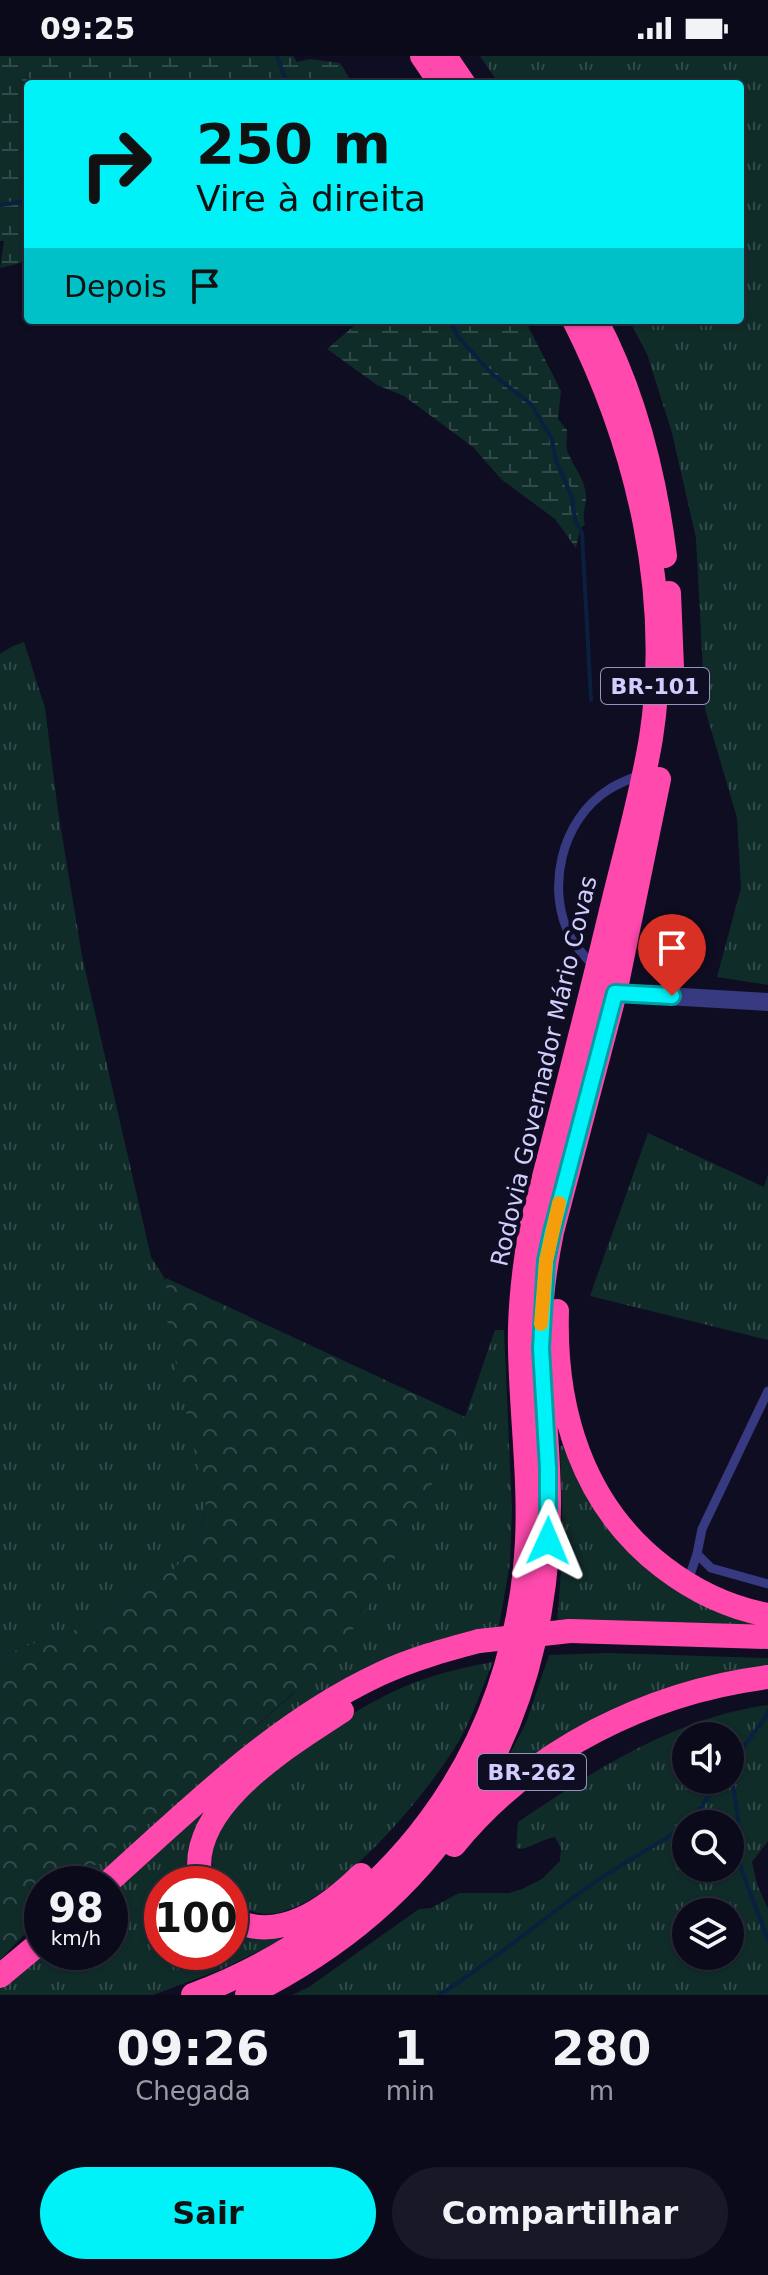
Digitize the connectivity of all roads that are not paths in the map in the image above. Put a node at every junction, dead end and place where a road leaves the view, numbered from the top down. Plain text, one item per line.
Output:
1 (422, 56) edge
2 (445, 56) edge
3 (438, 80) edge
4 (461, 80) edge
5 (576, 324) edge
6 (598, 324) edge
7 (645, 772) junction
8 (597, 971) junction
9 (615, 993) junction
10 (768, 1002) edge
11 (595, 1064) junction
12 (768, 1391) edge
13 (697, 1554) junction
14 (687, 1584) junction
15 (768, 1584) edge
16 (768, 1615) edge
17 (768, 1637) edge
18 (570, 1638) junction
19 (480, 1648) junction
20 (768, 1651) edge
21 (768, 1677) edge
22 (497, 1695) junction
23 (126, 1866) edge
24 (199, 1866) edge
25 (248, 1925) edge
26 (340, 1941) junction
27 (24, 1956) edge
28 (0, 1976) edge
29 (193, 1995) edge
30 (247, 1995) edge

1 - 3 highway
2 - 4 highway
5 - 7 highway, Rodovia Governador Mário Covas / BR-101
6 - 9 highway, Rodovia Governador Mário Covas / BR-101
7 - 8 highway, Rodovia Governador Mário Covas / BR-101
7 - 8 lane
8 - 22 highway, Rodovia Governador Mário Covas / BR-101
9 - 10 street
9 - 11 highway, Rodovia Governador Mário Covas / BR-101
11 - 14 highway
11 - 26 highway, Rodovia Governador Mário Covas / BR-101
12 - 13 lane
13 - 14 lane
13 - 15 lane
14 - 16 highway
17 - 18 highway
18 - 19 highway, bridge
18 - 20 highway
19 - 23 highway
19 - 24 highway
21 - 26 highway, BR-262
22 - 25 highway
22 - 29 highway, Rodovia Governador Mário Covas / BR-101
26 - 30 highway, Rodovia Governador Mário Covas / BR-101
27 - 28 highway

